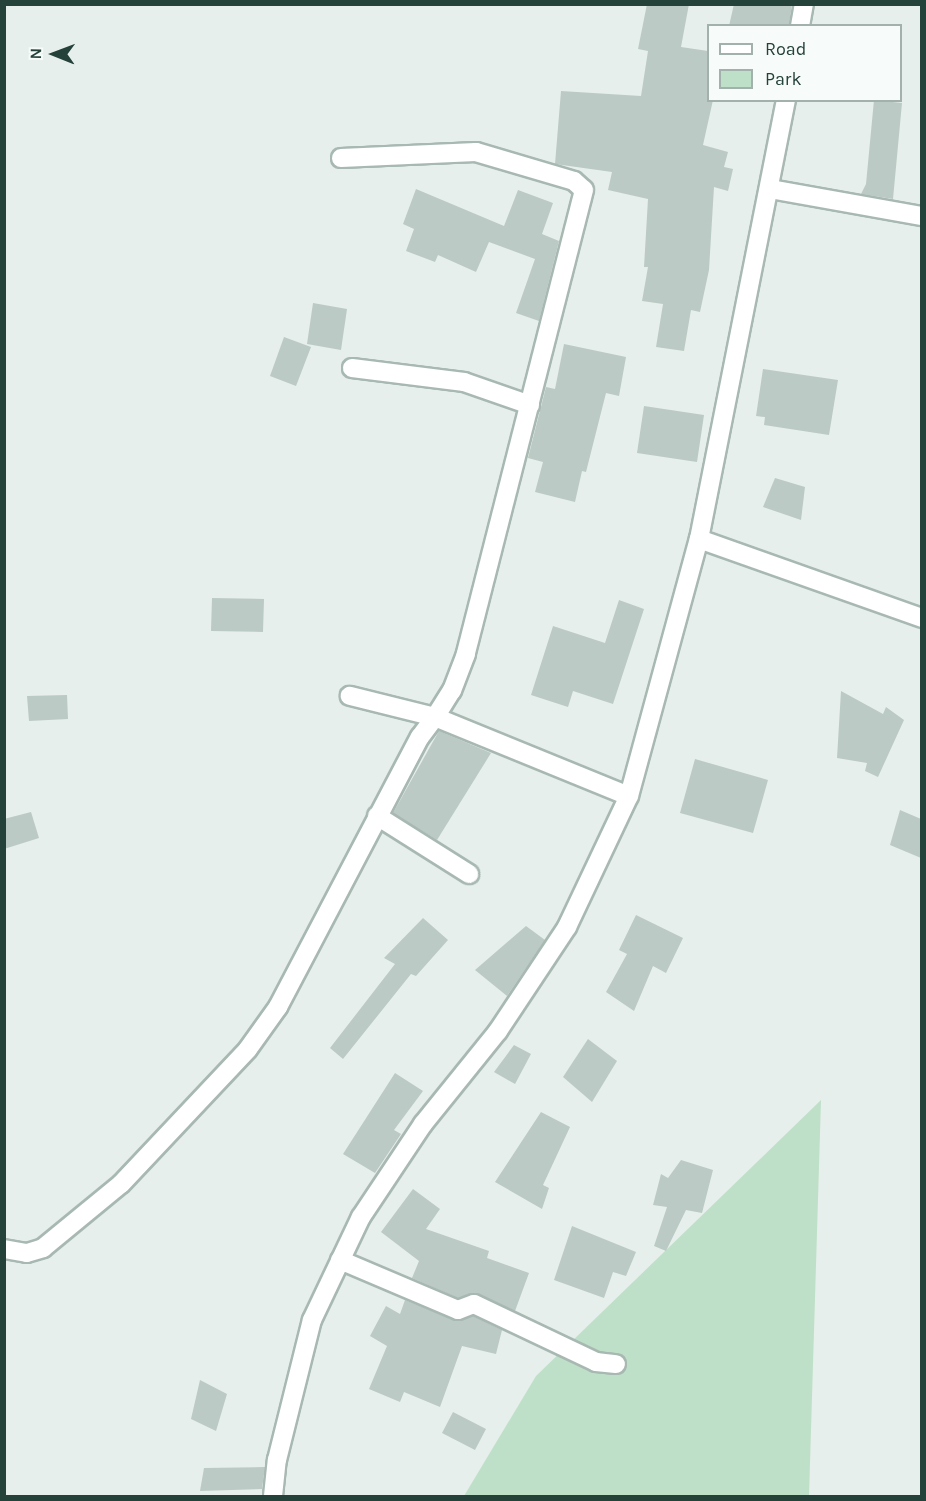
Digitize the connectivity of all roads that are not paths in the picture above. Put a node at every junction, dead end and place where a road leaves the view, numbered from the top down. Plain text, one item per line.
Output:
1 (804, 4) edge
2 (800, 24) edge
3 (786, 102) edge
4 (341, 158) dead end
5 (770, 189) junction
6 (921, 216) edge
7 (352, 368) dead end
8 (530, 405) junction
9 (699, 539) junction
10 (921, 618) edge
11 (350, 696) dead end
12 (435, 717) junction
13 (629, 796) junction
14 (377, 816) junction
15 (469, 874) dead end
16 (4, 1249) edge
17 (340, 1260) junction
18 (616, 1364) dead end
19 (273, 1497) edge

1 - 2 street
3 - 5 street
4 - 8 street
5 - 6 street
5 - 9 street
7 - 8 street
8 - 12 street
9 - 10 street
9 - 13 street
11 - 12 street
12 - 13 street
12 - 14 street
13 - 17 street
14 - 15 street
14 - 16 street
17 - 18 street
17 - 19 street

